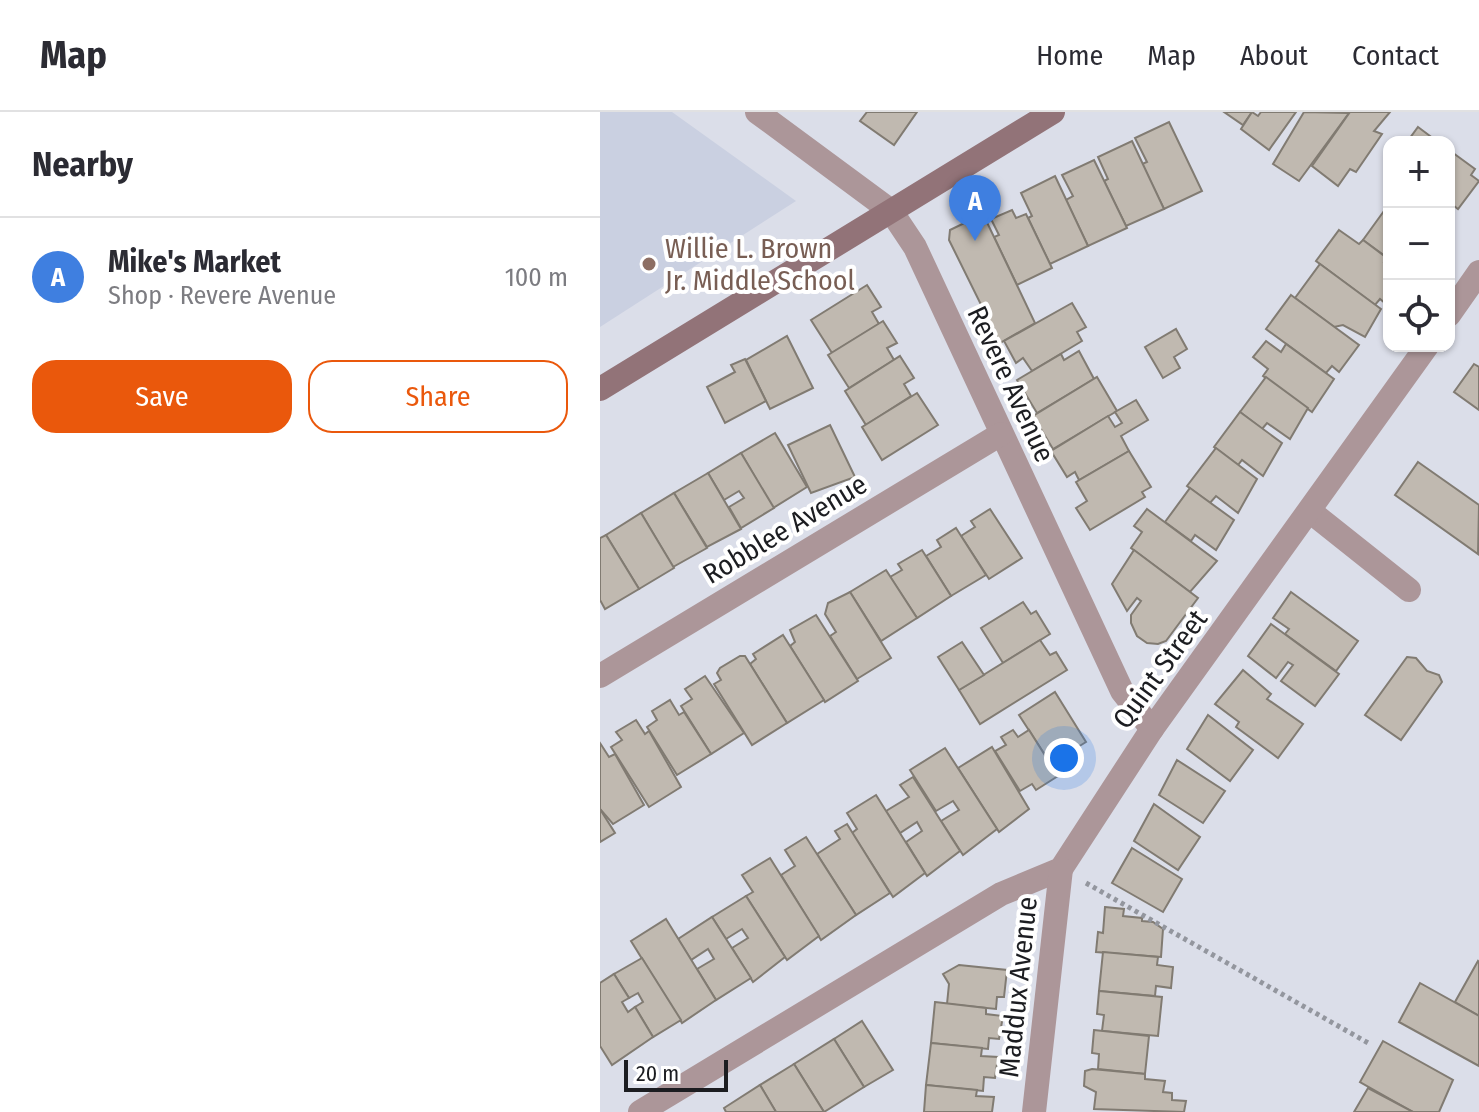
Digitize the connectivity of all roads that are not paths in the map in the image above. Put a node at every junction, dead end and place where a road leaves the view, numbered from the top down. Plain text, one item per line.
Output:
1 (757, 112) edge
2 (1053, 112) edge
3 (891, 211) junction
4 (1479, 272) edge
5 (1455, 306) edge
6 (1423, 352) edge
7 (600, 389) edge
8 (1001, 434) junction
9 (1311, 512) junction
10 (1409, 590) dead end
11 (600, 676) edge
12 (1152, 729) junction
13 (1061, 869) junction
14 (640, 1112) edge
15 (1034, 1112) edge

1 - 3 street, Revere Avenue
2 - 3 street
3 - 7 street
3 - 8 street, Revere Avenue
4 - 5 street
6 - 9 street, Quint Street
8 - 11 street, Robblee Avenue
8 - 12 street, Revere Avenue
9 - 10 street
9 - 12 street, Quint Street
12 - 13 street, Quint Street
13 - 14 street
13 - 15 street, Maddux Avenue

